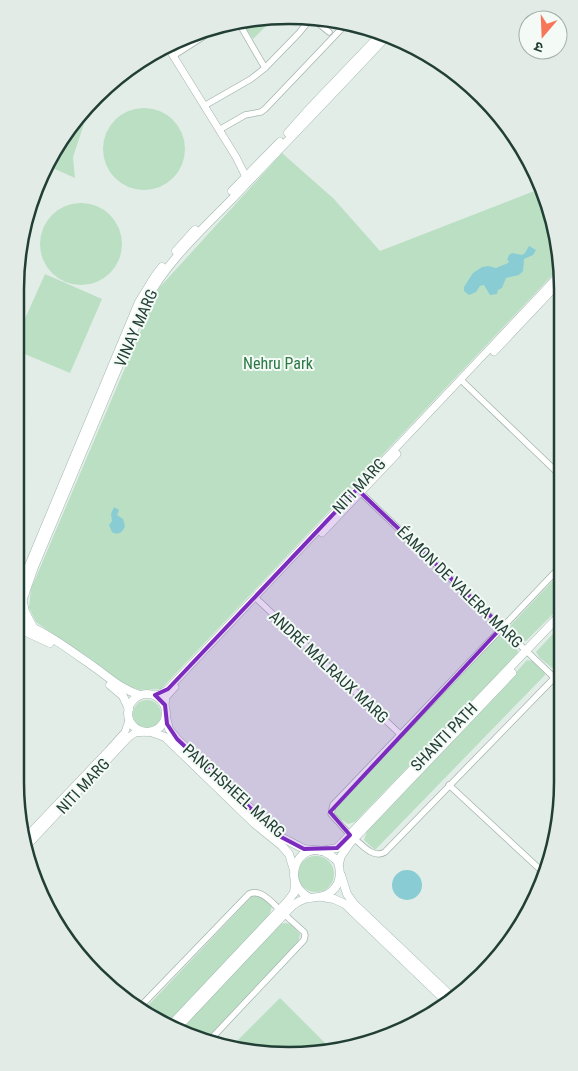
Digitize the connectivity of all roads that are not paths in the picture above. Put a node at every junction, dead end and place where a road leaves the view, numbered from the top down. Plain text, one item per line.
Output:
1 (306, 24) edge
2 (321, 26) edge
3 (242, 28) edge
4 (341, 29) edge
5 (329, 32) dead end
6 (378, 39) edge
7 (198, 40) edge
8 (171, 52) edge
9 (173, 56) junction
10 (265, 68) junction
11 (204, 106) junction
12 (219, 130) junction
13 (247, 179) junction
14 (554, 281) edge
15 (554, 288) edge
16 (463, 381) junction
17 (554, 469) edge
18 (359, 491) junction
19 (554, 573) edge
20 (24, 586) edge
21 (258, 600) junction
22 (24, 610) edge
23 (554, 623) edge
24 (24, 624) edge
25 (502, 627) junction
26 (34, 628) junction
27 (554, 629) edge
28 (24, 631) edge
29 (529, 653) junction
30 (554, 677) edge
31 (554, 679) edge
32 (140, 695) junction
33 (155, 695) junction
34 (165, 705) junction
35 (129, 709) junction
36 (166, 717) junction
37 (129, 720) junction
38 (148, 732) junction
39 (400, 734) junction
40 (449, 785) junction
41 (29, 834) edge
42 (352, 837) junction
43 (31, 842) edge
44 (318, 850) junction
45 (339, 863) junction
46 (539, 869) edge
47 (294, 870) junction
48 (340, 873) junction
49 (296, 883) junction
50 (320, 897) junction
51 (310, 898) junction
52 (282, 912) junction
53 (448, 993) edge
54 (443, 998) edge
55 (143, 1004) edge
56 (175, 1021) edge
57 (181, 1024) edge
58 (214, 1036) edge

1 - 10 street
2 - 5 street
3 - 10 street
4 - 12 street
6 - 13 main road, VINAY MARG
7 - 9 street
8 - 9 street
9 - 11 street
10 - 11 street
11 - 12 street
12 - 13 street
13 - 20 main road, VINAY MARG
14 - 16 street, NITI MARG
15 - 16 street, NITI MARG
16 - 17 street
16 - 18 street, NITI MARG
18 - 21 street, NITI MARG
18 - 25 street, ÉAMON DE VALERA MARG
18 - 33 street, NITI MARG
19 - 25 street
21 - 34 street, NITI MARG
21 - 39 street, ANDRÉ MALRAUX MARG
22 - 26 main road
23 - 29 main road, SHANTI PATH
24 - 26 main road
25 - 29 street, ÉAMON DE VALERA MARG
25 - 39 street
26 - 32 main road
27 - 29 main road, SHANTI PATH
28 - 35 main road
29 - 30 street, ÉAMON DE VALERA MARG
29 - 42 main road, SHANTI PATH
31 - 40 street
32 - 33 main road
32 - 35 main road
33 - 34 main road
34 - 36 main road
35 - 37 main road
36 - 38 main road
36 - 44 main road, PANCHSHEEL MARG
37 - 38 main road
37 - 41 street, NITI MARG
38 - 43 street, NITI MARG
38 - 47 main road, PANCHSHEEL MARG
39 - 42 street
40 - 42 street
40 - 46 street
42 - 44 main road, SHANTI PATH
42 - 45 main road, SHANTI PATH
44 - 45 main road
44 - 47 main road
45 - 48 main road
47 - 49 main road
48 - 50 main road
48 - 53 main road
49 - 51 main road
49 - 52 main road
50 - 51 main road
50 - 54 main road
51 - 52 main road
52 - 55 street
52 - 56 main road
52 - 57 main road
52 - 58 street

